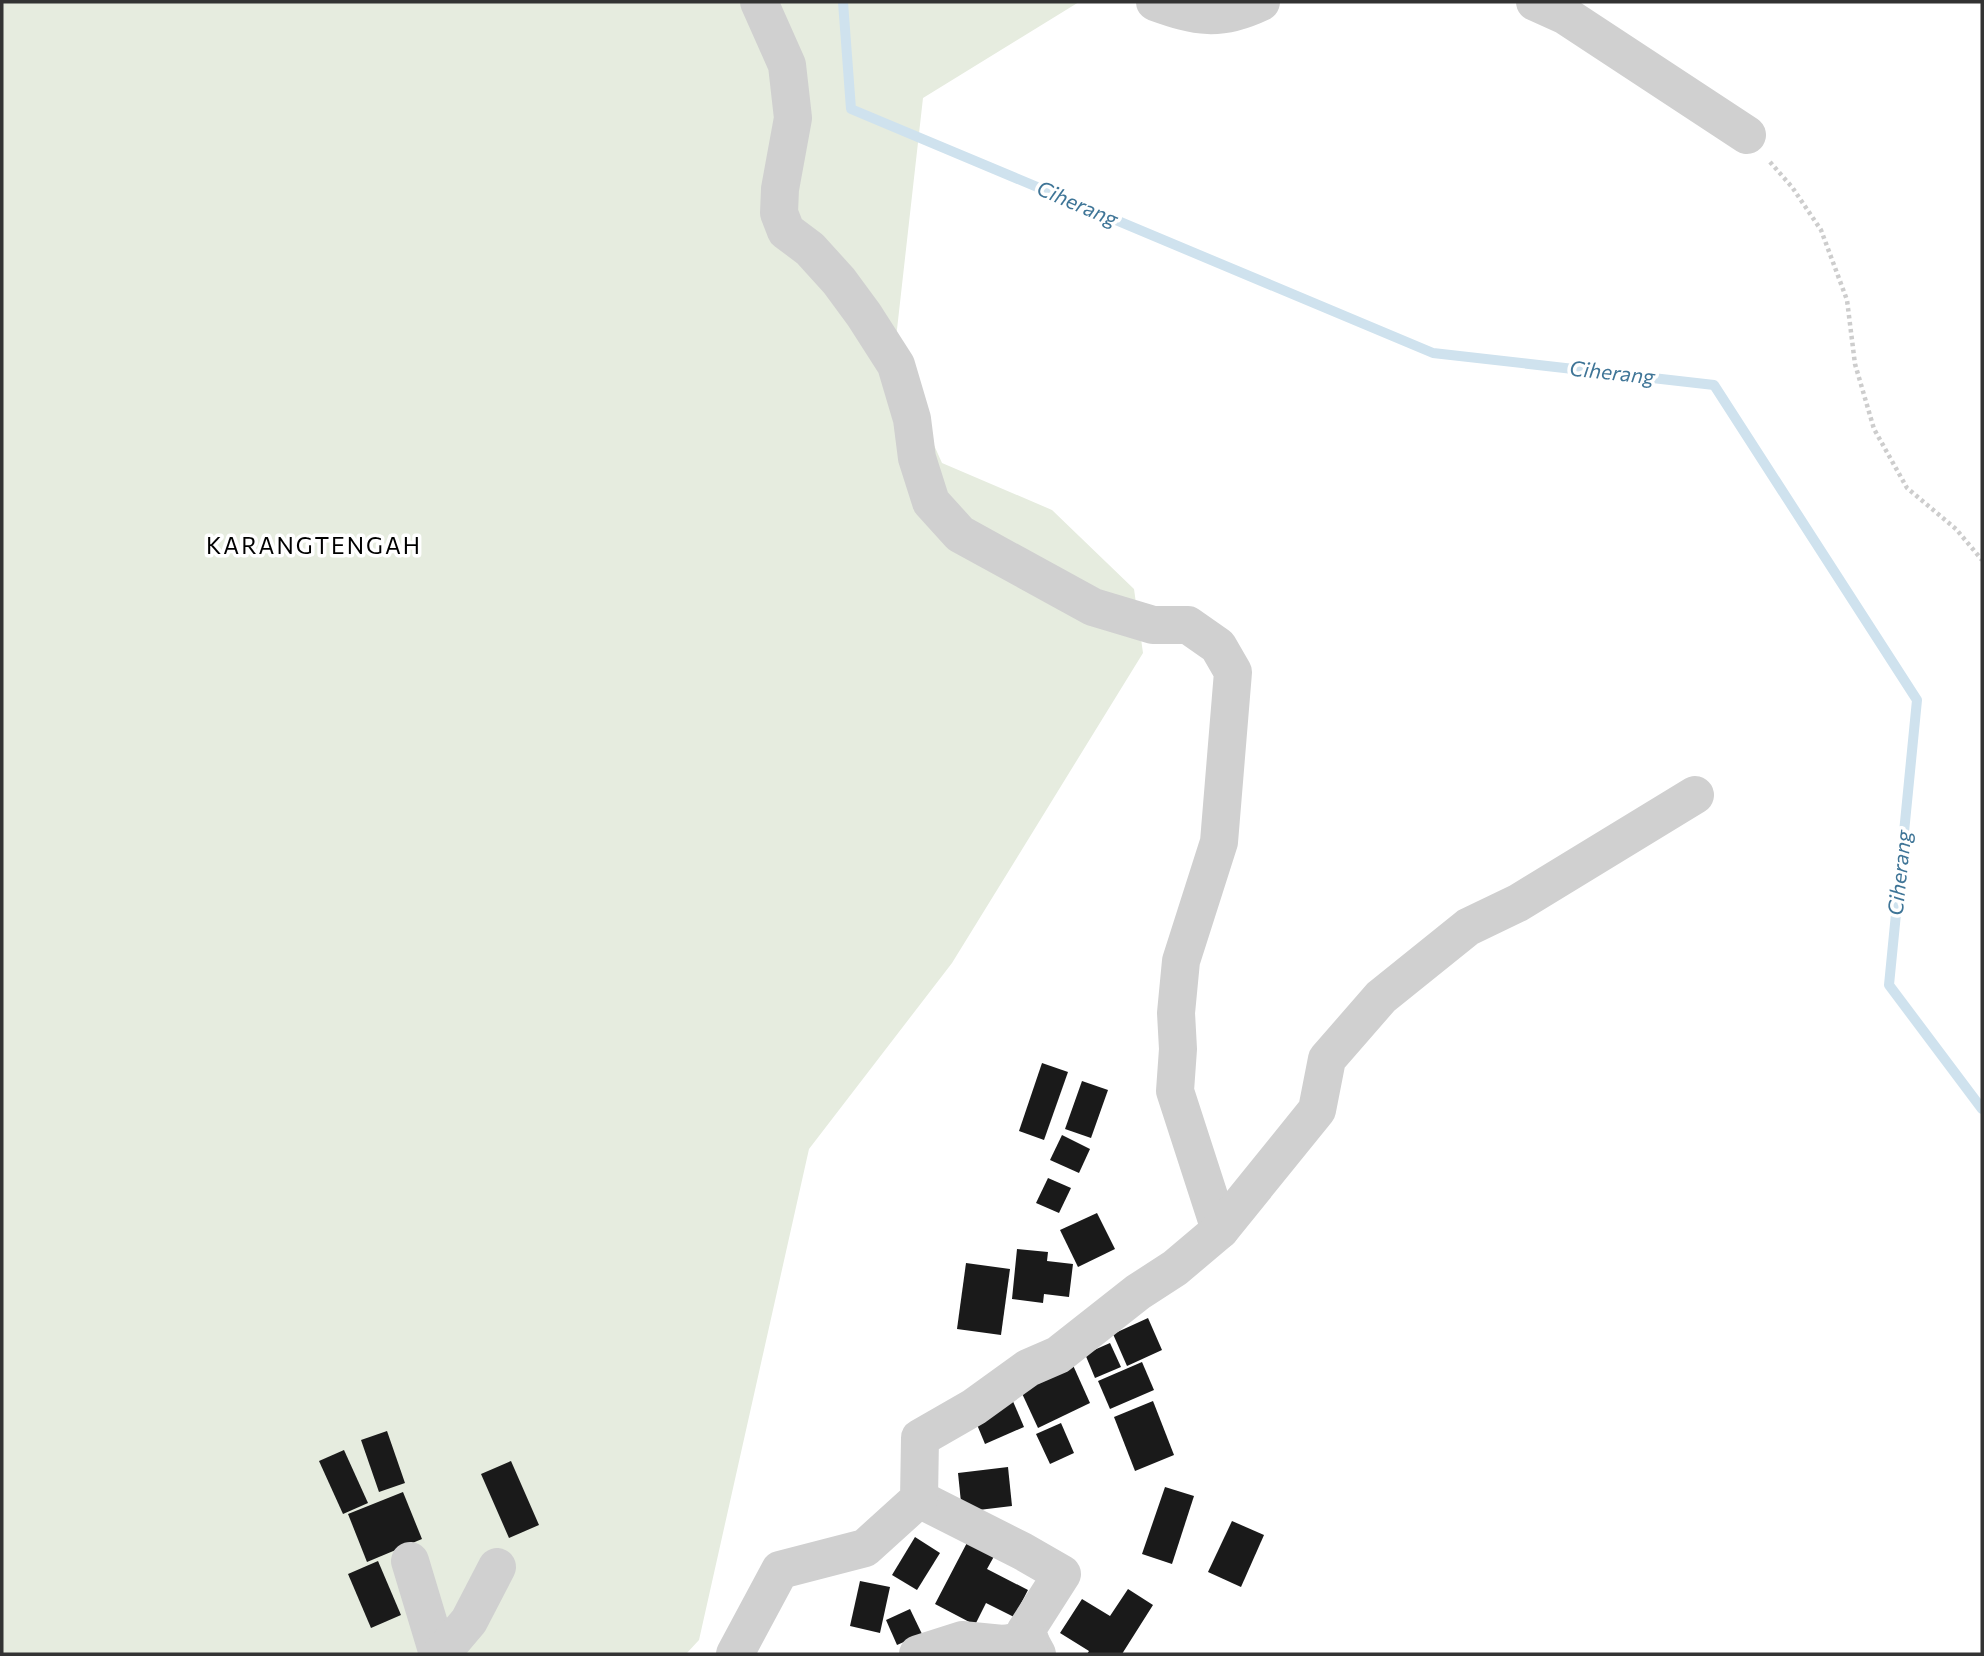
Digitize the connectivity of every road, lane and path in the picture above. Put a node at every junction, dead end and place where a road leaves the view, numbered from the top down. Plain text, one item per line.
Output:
1 (759, 2) edge
2 (1155, 2) edge
3 (1261, 2) edge
4 (1535, 2) edge
5 (1747, 135) joint
6 (1982, 561) edge
7 (1695, 795) dead end
8 (1220, 1230) junction
9 (919, 1499) junction
10 (410, 1561) dead end
11 (497, 1567) dead end
12 (1033, 1647) edge
13 (440, 1654) edge
14 (735, 1654) edge
15 (918, 1654) edge

1 - 8 street
2 - 3 street
4 - 5 street
5 - 6 path
7 - 8 street
8 - 9 street
9 - 12 street
9 - 14 street
10 - 13 street
11 - 13 street
12 - 15 street

